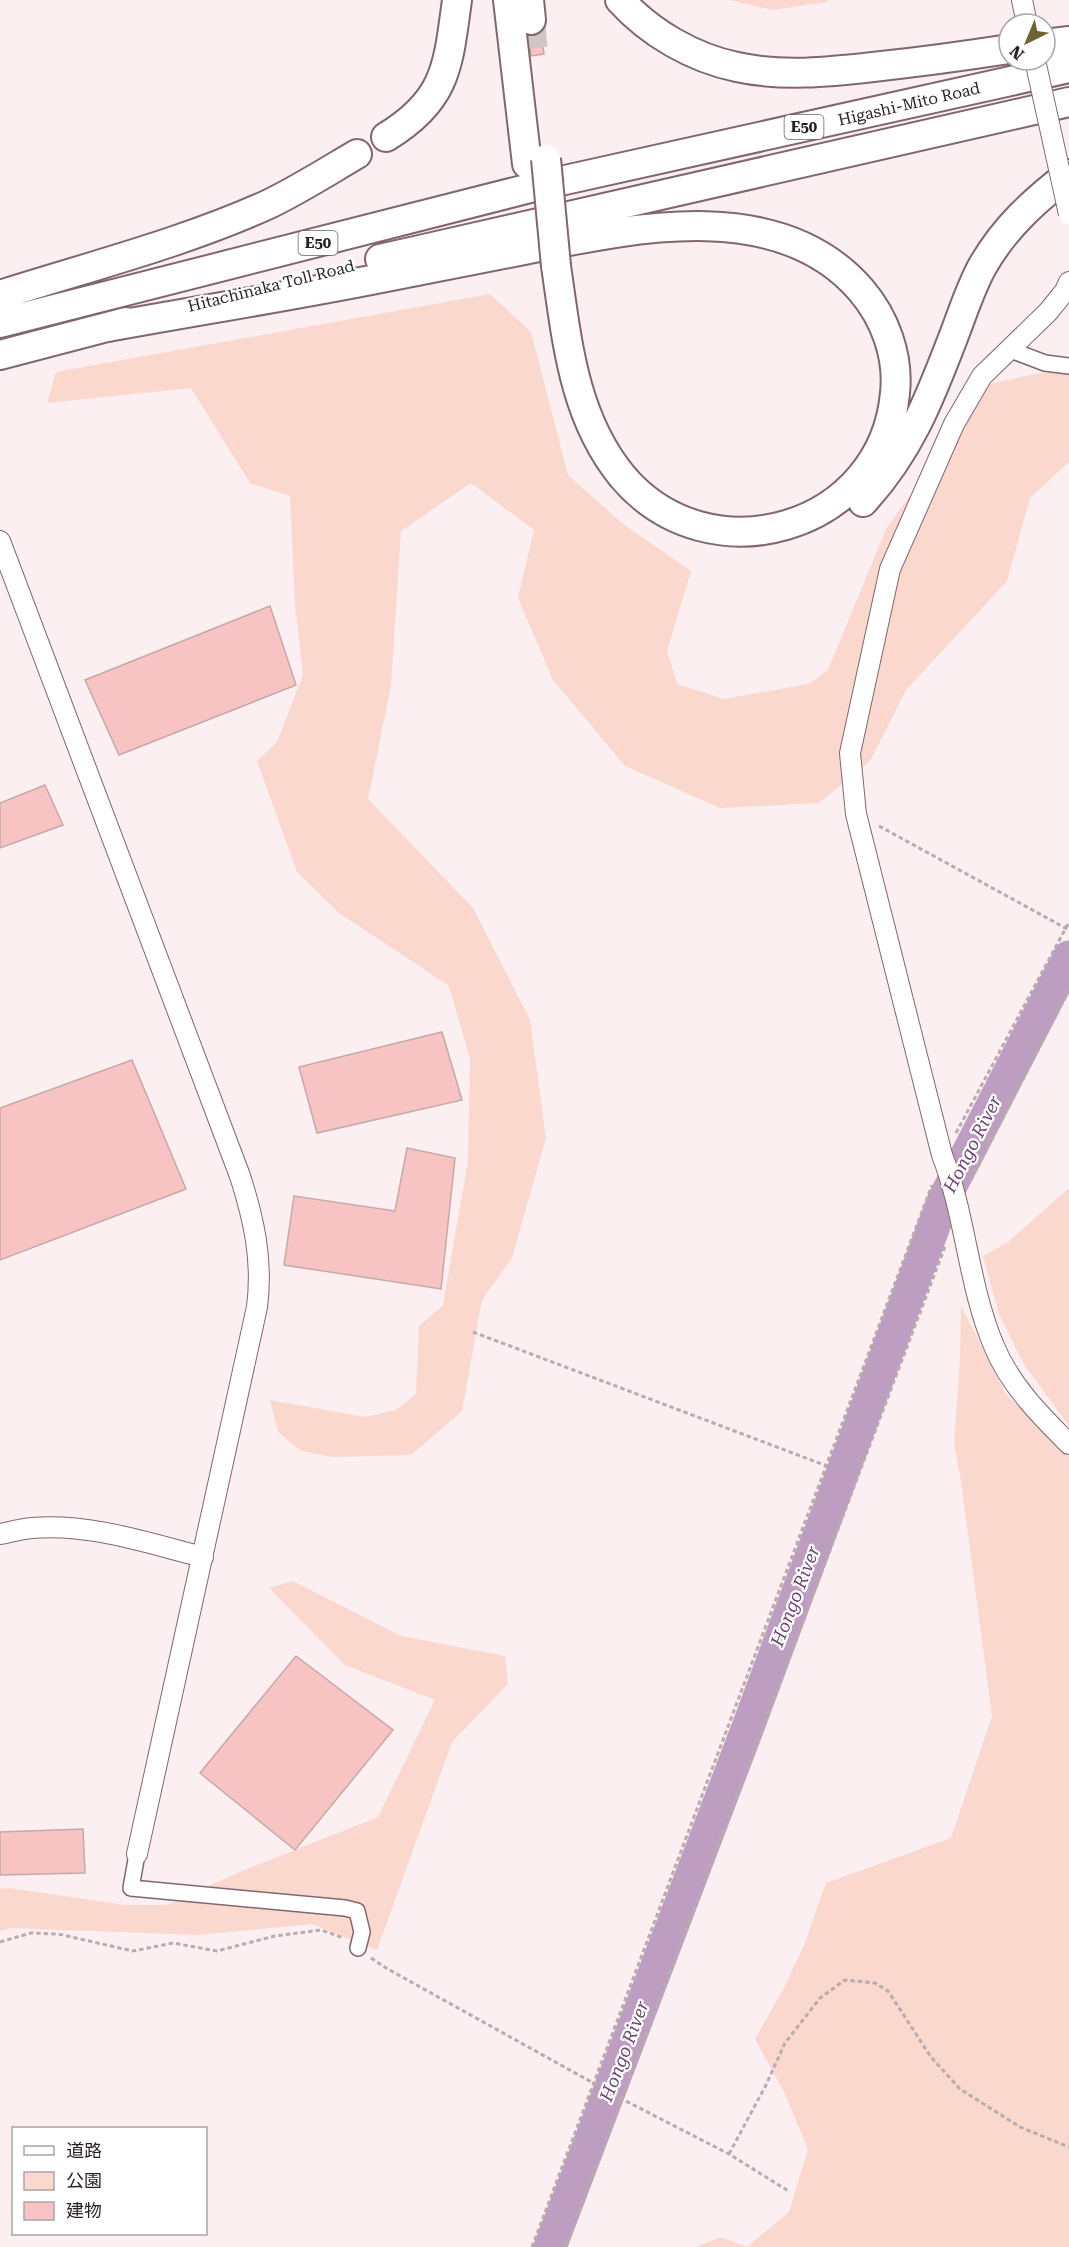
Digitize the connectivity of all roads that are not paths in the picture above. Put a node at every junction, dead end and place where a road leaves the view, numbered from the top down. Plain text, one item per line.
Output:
1 (457, 0) edge
2 (508, 0) edge
3 (620, 0) edge
4 (997, 51) edge
5 (534, 56) tunnel mouth
6 (1069, 68) edge
7 (1038, 72) edge
8 (1069, 102) edge
9 (386, 137) dead end
10 (357, 154) dead end
11 (537, 170) junction
12 (1069, 174) edge
13 (1069, 214) edge
14 (543, 222) joint
15 (547, 269) junction
16 (1069, 282) edge
17 (0, 296) edge
18 (0, 323) edge
19 (108, 327) junction
20 (1008, 350) junction
21 (0, 355) edge
22 (1069, 366) edge
23 (0, 541) edge
24 (1069, 1444) edge
25 (0, 1534) edge
26 (203, 1557) junction
27 (137, 1854) joint
28 (358, 1948) road end

1 - 9 highway
2 - 11 highway
3 - 4 highway
5 - 11 highway
6 - 11 highway, Higashi-Mito Road / E50
7 - 13 street, bridge
8 - 14 highway, Higashi-Mito Road / E50
10 - 17 highway
11 - 15 highway
11 - 18 highway, Hitachinaka Toll Road / E50
12 - 15 highway
14 - 19 highway, Hitachinaka Toll Road / E50
15 - 19 highway
16 - 20 street
19 - 21 highway, Hitachinaka Toll Road / E50
20 - 22 street
20 - 24 street
23 - 26 street
25 - 26 street
26 - 27 street
27 - 28 street

